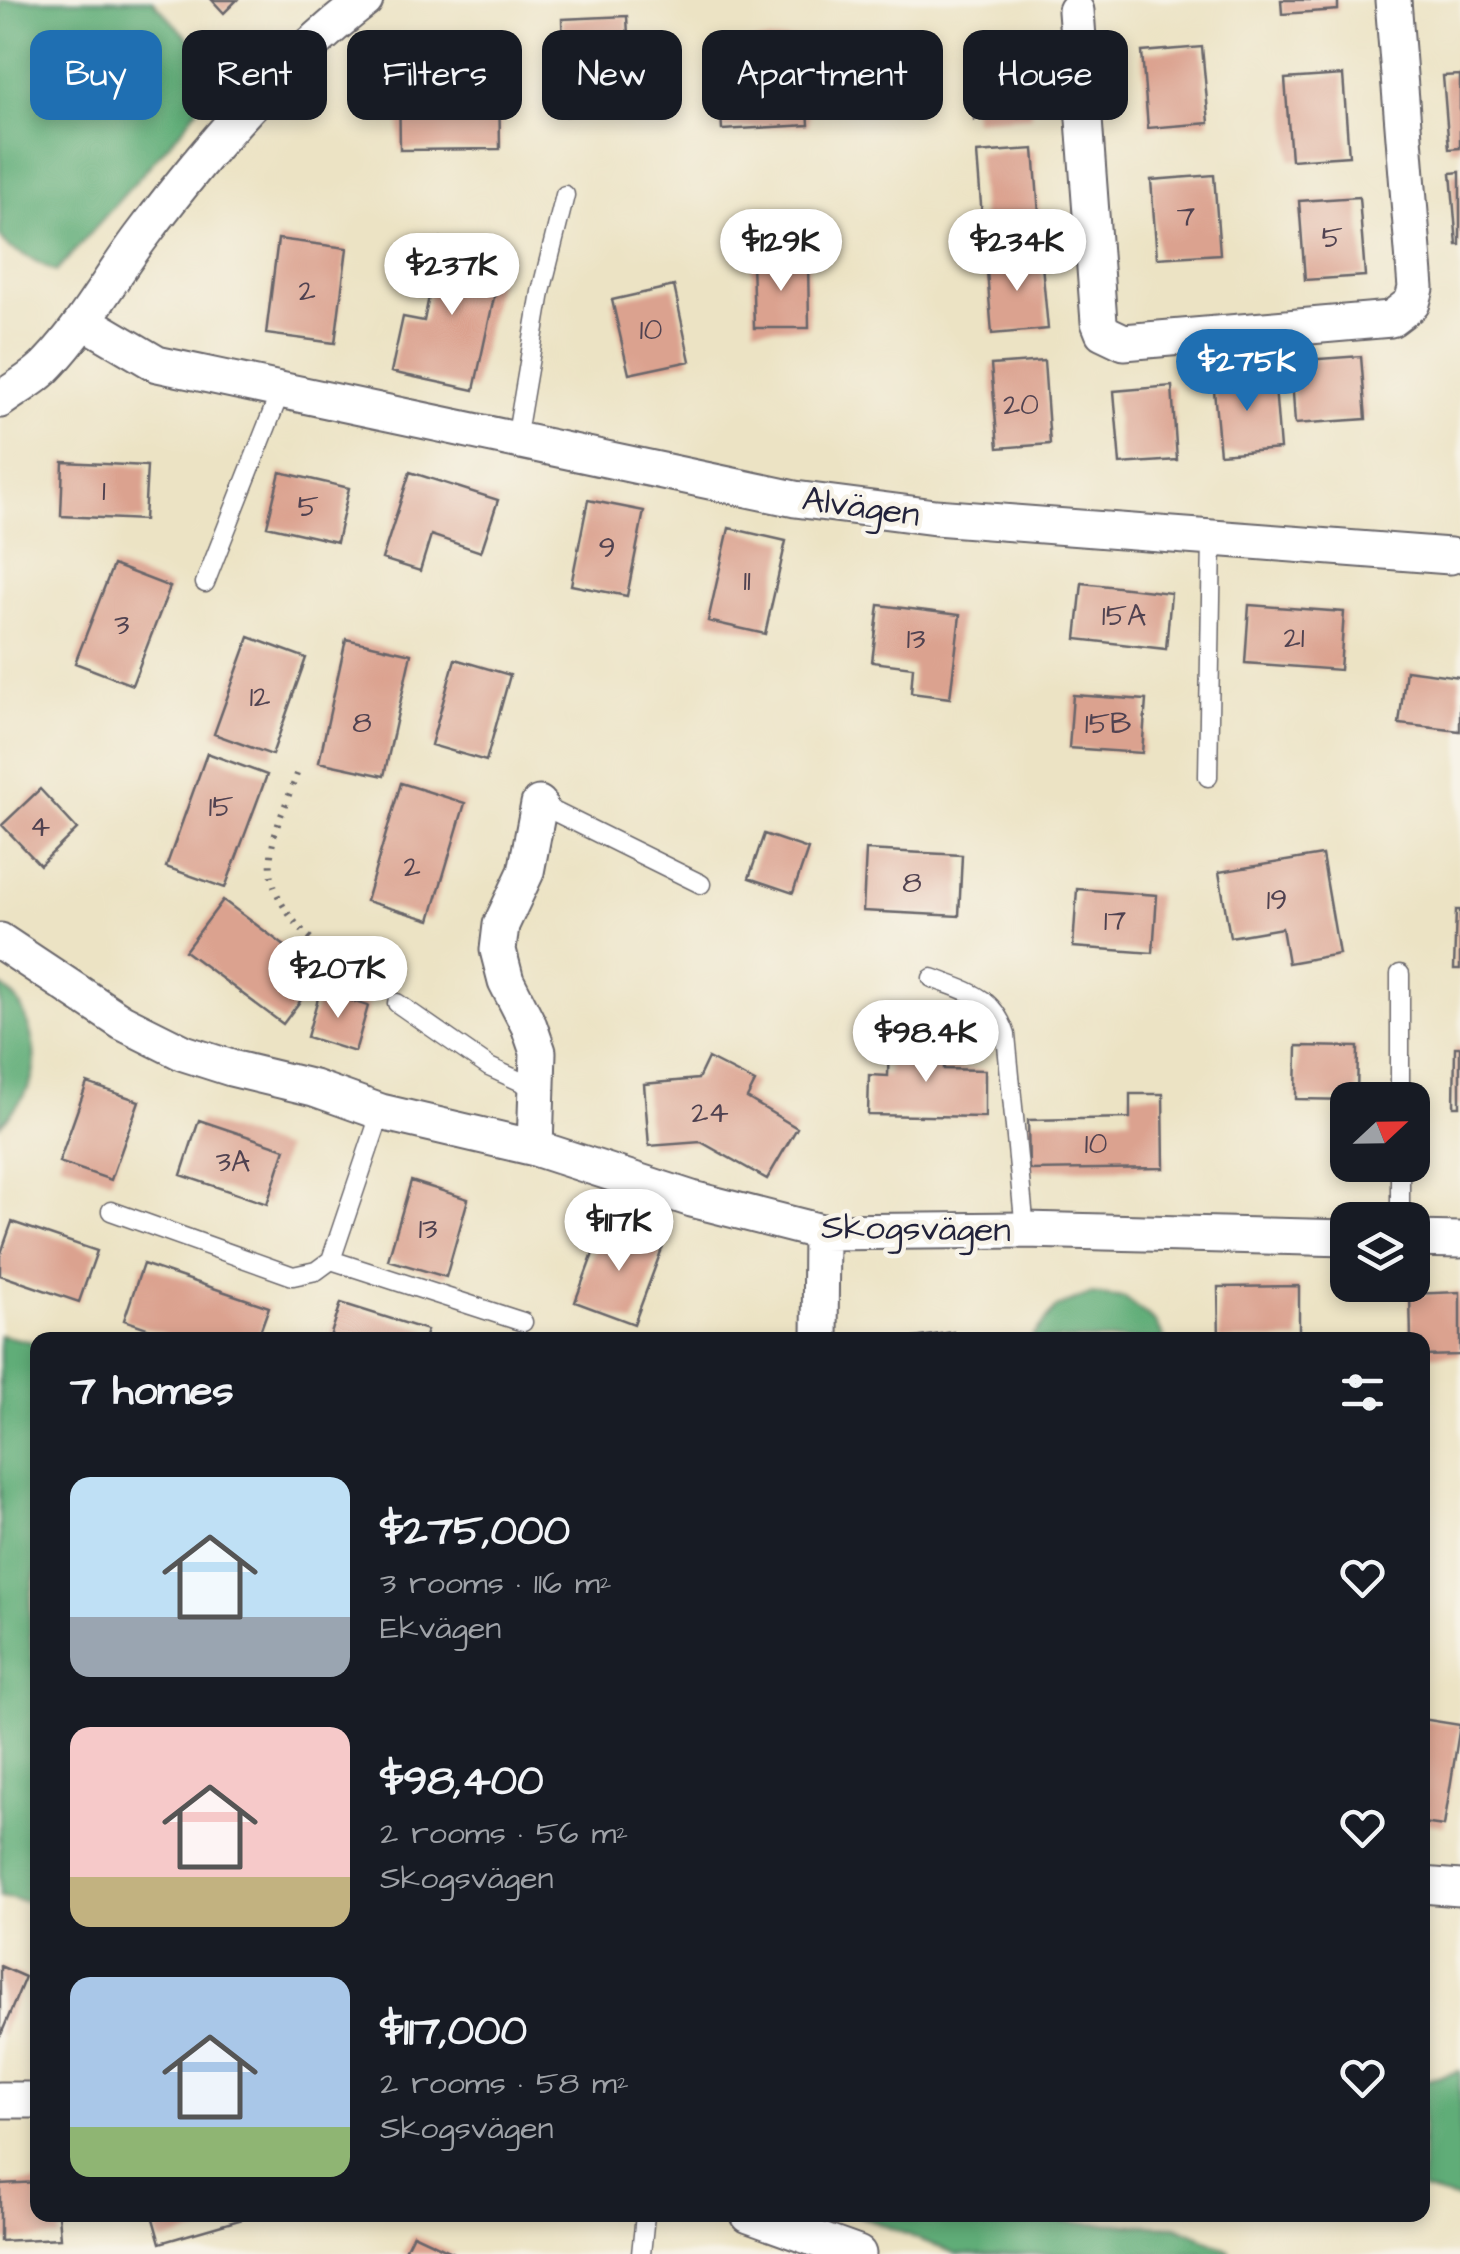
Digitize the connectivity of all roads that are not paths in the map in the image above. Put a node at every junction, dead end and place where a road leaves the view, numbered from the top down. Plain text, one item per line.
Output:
1 (365, 0) edge
2 (1394, 0) edge
3 (1076, 11) dead end
4 (565, 195) dead end
5 (84, 322) junction
6 (281, 390) junction
7 (0, 400) edge
8 (516, 440) junction
9 (1212, 538) junction
10 (1450, 556) dead end
11 (205, 584) dead end
12 (1208, 777) dead end
13 (539, 804) joint
14 (702, 884) dead end
15 (0, 941) edge
16 (1400, 974) dead end
17 (932, 978) dead end
18 (397, 1003) road end
19 (1400, 1082) edge
20 (538, 1089) junction
21 (381, 1112) junction
22 (535, 1148) junction
23 (111, 1211) dead end
24 (1024, 1230) junction
25 (822, 1232) junction
26 (1330, 1238) edge
27 (1430, 1240) edge
28 (1460, 1240) edge
29 (330, 1260) junction
30 (523, 1322) dead end
31 (820, 1332) edge
32 (1430, 1886) edge
33 (1460, 1888) edge
34 (0, 2100) edge
35 (30, 2100) edge
36 (644, 2222) edge
37 (766, 2222) edge
38 (839, 2251) edge
39 (641, 2254) edge

1 - 5 street
2 - 3 street
4 - 8 lane
5 - 6 street, Alvägen
5 - 7 street
6 - 8 street, Alvägen
6 - 11 lane
8 - 9 street, Alvägen
9 - 10 street, Alvägen
9 - 12 lane
13 - 14 lane
13 - 20 street
15 - 21 street, Skogsvägen
16 - 19 lane
17 - 24 lane
18 - 20 lane
20 - 22 street
21 - 22 street, Skogsvägen
21 - 29 lane
22 - 25 street, Skogsvägen
23 - 29 lane
24 - 25 street, Skogsvägen
24 - 26 street, Skogsvägen
25 - 31 street
27 - 28 street
29 - 30 lane
32 - 33 street
34 - 35 street
36 - 39 lane
37 - 38 street

